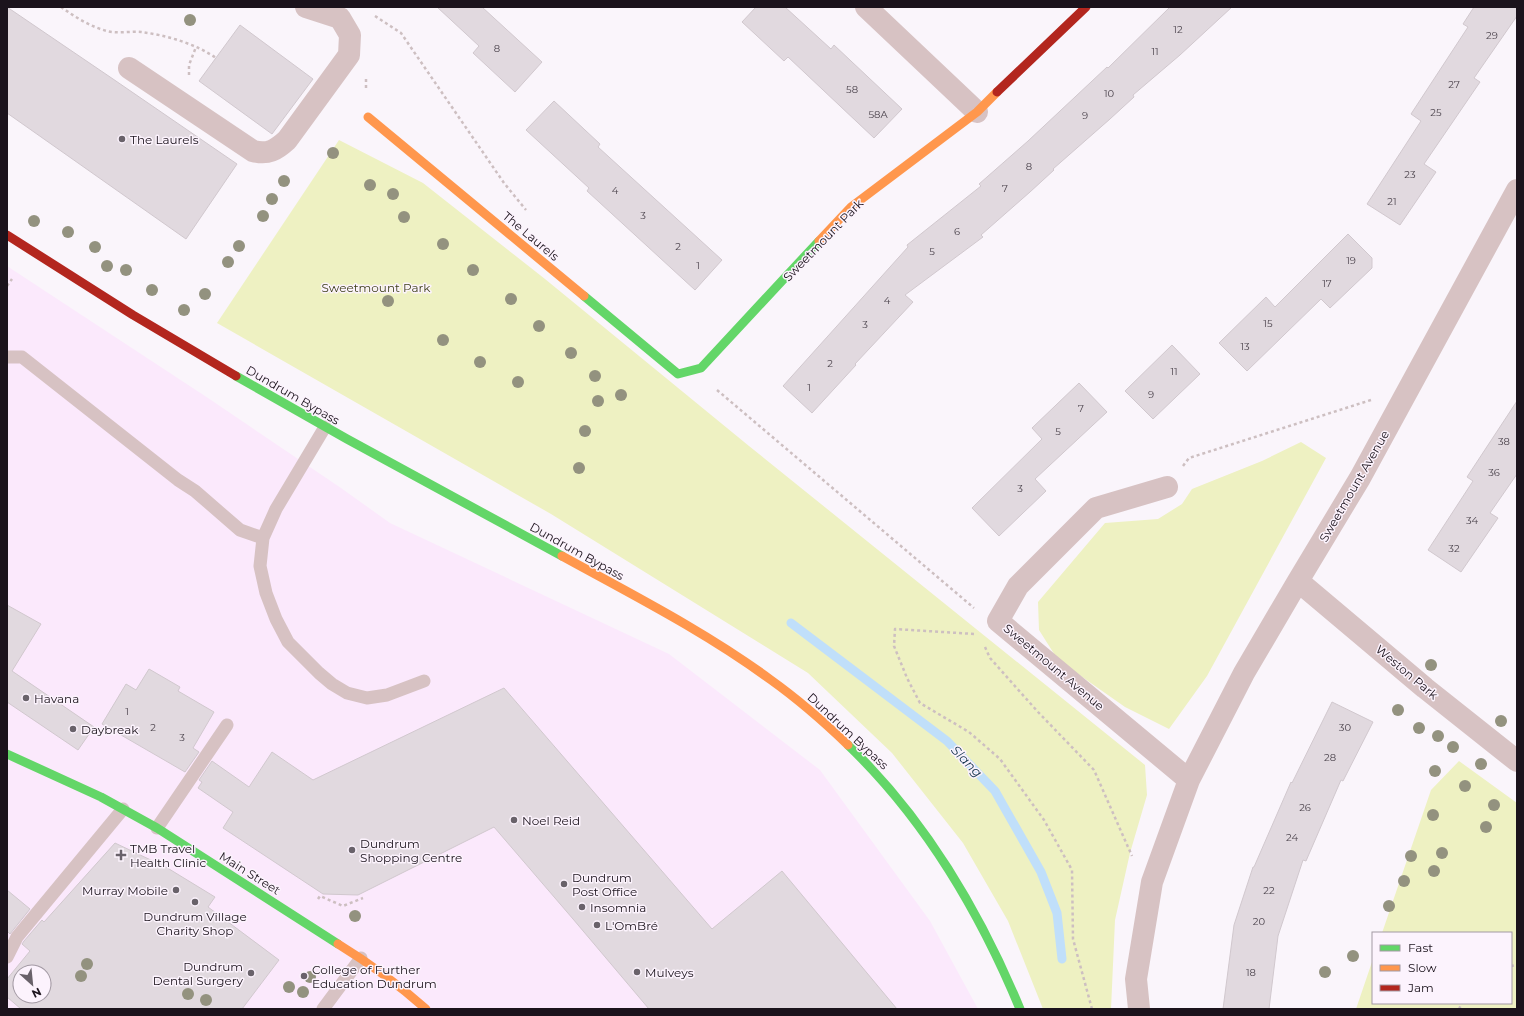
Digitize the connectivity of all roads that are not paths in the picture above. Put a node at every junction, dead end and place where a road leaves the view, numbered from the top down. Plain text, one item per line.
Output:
1 (306, 7) edge
2 (866, 7) edge
3 (1086, 7) edge
4 (130, 68) dead end
5 (977, 112) junction
6 (368, 117) dead end
7 (1517, 190) edge
8 (7, 235) edge
9 (7, 357) edge
10 (678, 374) joint
11 (325, 427) junction
12 (1167, 487) road end
13 (263, 538) junction
14 (1298, 581) junction
15 (424, 681) dead end
16 (227, 725) dead end
17 (7, 754) edge
18 (1517, 761) edge
19 (1190, 780) junction
20 (123, 809) junction
21 (157, 828) junction
22 (7, 957) edge
23 (361, 958) junction
24 (323, 1009) edge
25 (426, 1009) edge
26 (1020, 1009) edge
27 (1138, 1009) edge

1 - 4 street
2 - 5 street
3 - 5 street, Sweetmount Park
5 - 10 street, Sweetmount Park
6 - 10 street, The Laurels
7 - 14 street, Sweetmount Avenue
8 - 11 street, Dundrum Bypass
9 - 13 lane
11 - 13 lane
11 - 26 street, Dundrum Bypass
12 - 19 street, Sweetmount Avenue
13 - 15 lane
14 - 18 street, Weston Park
14 - 19 street, Sweetmount Avenue
16 - 21 lane
17 - 20 street, Main Street
19 - 27 street, Sweetmount Avenue
20 - 21 street, Main Street
20 - 22 lane
21 - 23 street, Main Street
23 - 24 lane
23 - 25 street, Main Street

